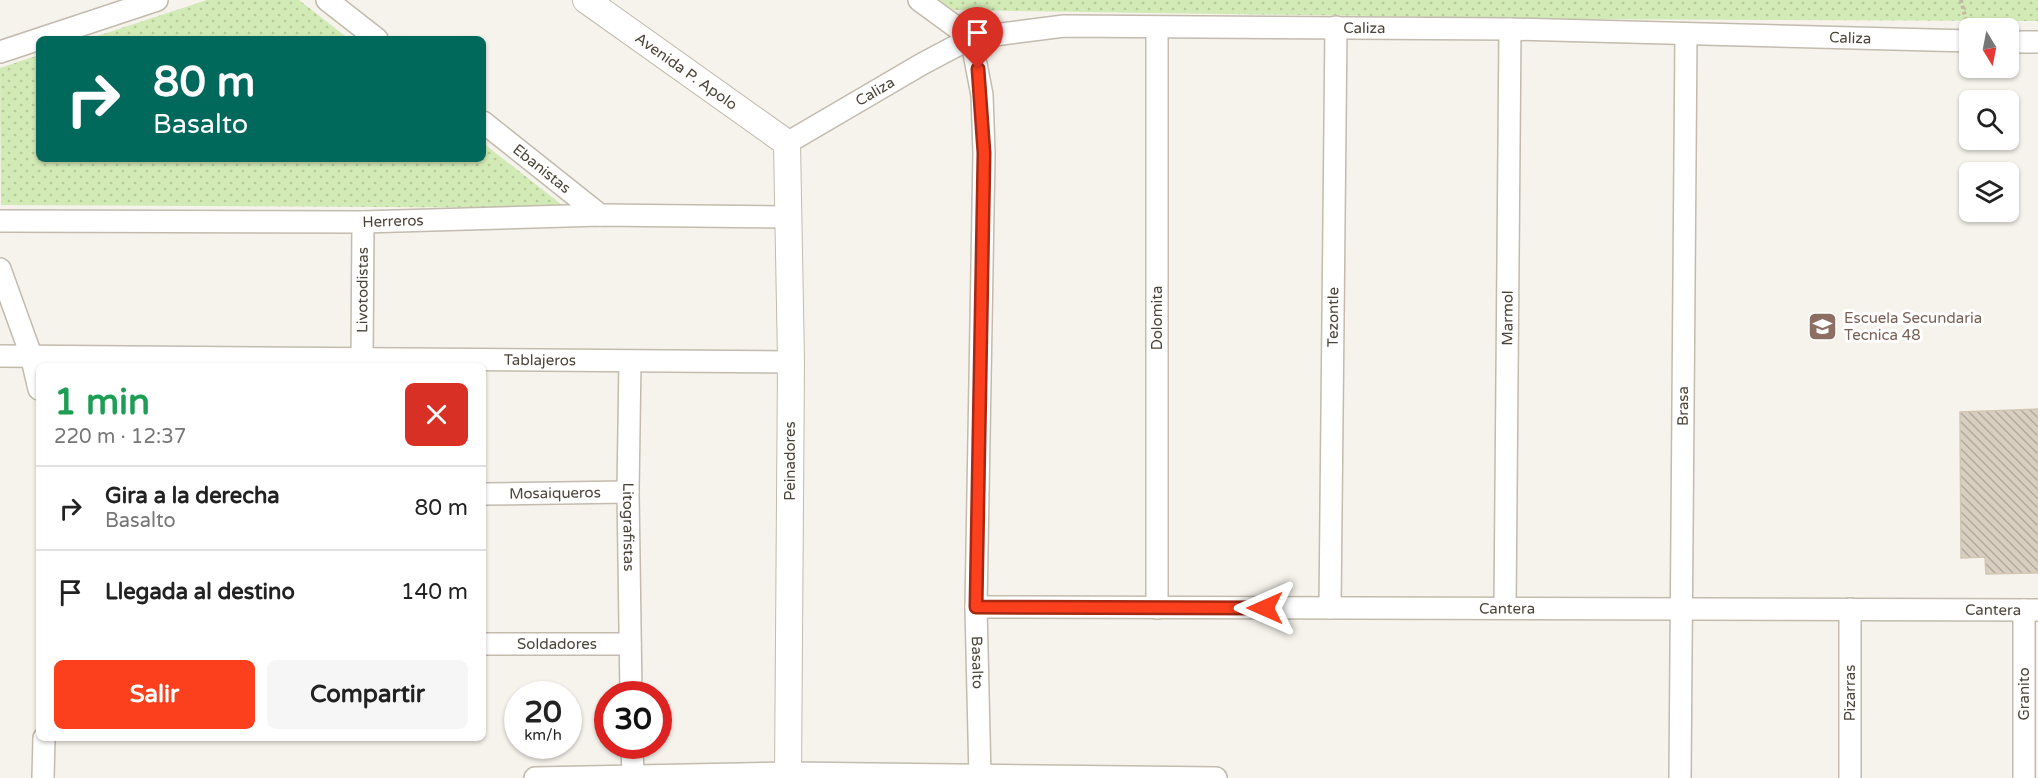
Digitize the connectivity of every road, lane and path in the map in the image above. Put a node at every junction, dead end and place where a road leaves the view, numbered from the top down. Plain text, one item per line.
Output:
1 (157, 0) edge
2 (327, 0) edge
3 (586, 0) edge
4 (919, 0) edge
5 (1157, 27) junction
6 (1336, 27) junction
7 (1510, 29) junction
8 (1686, 34) junction
9 (48, 36) edge
10 (373, 36) edge
11 (971, 38) junction
12 (36, 40) edge
13 (1959, 41) edge
14 (2019, 42) edge
15 (2038, 42) edge
16 (0, 52) edge
17 (486, 124) edge
18 (787, 143) junction
19 (600, 215) junction
20 (786, 218) junction
21 (0, 221) edge
22 (363, 222) junction
23 (0, 269) edge
24 (31, 355) junction
25 (0, 356) edge
26 (362, 359) junction
27 (630, 361) junction
28 (790, 362) junction
29 (36, 376) edge
30 (628, 492) junction
31 (486, 494) edge
32 (976, 607) junction
33 (1157, 608) junction
34 (1330, 608) junction
35 (1504, 608) junction
36 (1681, 608) junction
37 (1850, 609) junction
38 (2031, 610) edge
39 (486, 644) edge
40 (630, 644) junction
41 (631, 681) edge
42 (44, 741) edge
43 (632, 759) edge
44 (788, 776) edge
45 (633, 777) edge
46 (980, 777) edge
47 (43, 778) edge
48 (535, 778) edge
49 (1216, 778) edge
50 (1680, 778) edge
51 (1850, 778) edge
52 (2024, 778) edge

1 - 9 street
2 - 10 street
3 - 18 street, Avenida P. Apolo
4 - 11 street
5 - 6 street, Caliza
5 - 11 street, Caliza
5 - 33 street, Dolomita
6 - 7 street, Caliza
6 - 34 street, Tezontle
7 - 8 street, Caliza
7 - 35 street, Marmol
8 - 13 street, Caliza
8 - 36 street, Brasa
11 - 18 street, Caliza
11 - 32 street, Basalto
12 - 16 street
14 - 15 street
17 - 19 street, Ebanistas
18 - 20 street, Peinadores
19 - 20 street, Herreros
19 - 22 street, Herreros
20 - 28 street, Peinadores
21 - 22 street, Herreros
22 - 26 street, Livotodistas
23 - 24 street
24 - 25 street, Tablajeros
24 - 26 street, Tablajeros
24 - 29 street
26 - 27 street, Tablajeros
27 - 28 street, Tablajeros
27 - 30 street, Litografistas
28 - 44 street, Peinadores
30 - 31 street, Mosaiqueros
30 - 40 street, Litografistas
32 - 33 street, Cantera
32 - 46 street, Basalto
33 - 34 street, Cantera
34 - 35 street, Cantera
35 - 36 street, Cantera
36 - 37 street, Cantera
36 - 50 street, Brasa
37 - 38 street, Cantera
37 - 51 street, Pizarras
38 - 52 street, Granito
39 - 40 street, Soldadores
40 - 41 street, Litografistas
42 - 47 street
43 - 45 street
44 - 45 street
44 - 46 street
45 - 48 street
46 - 49 street

